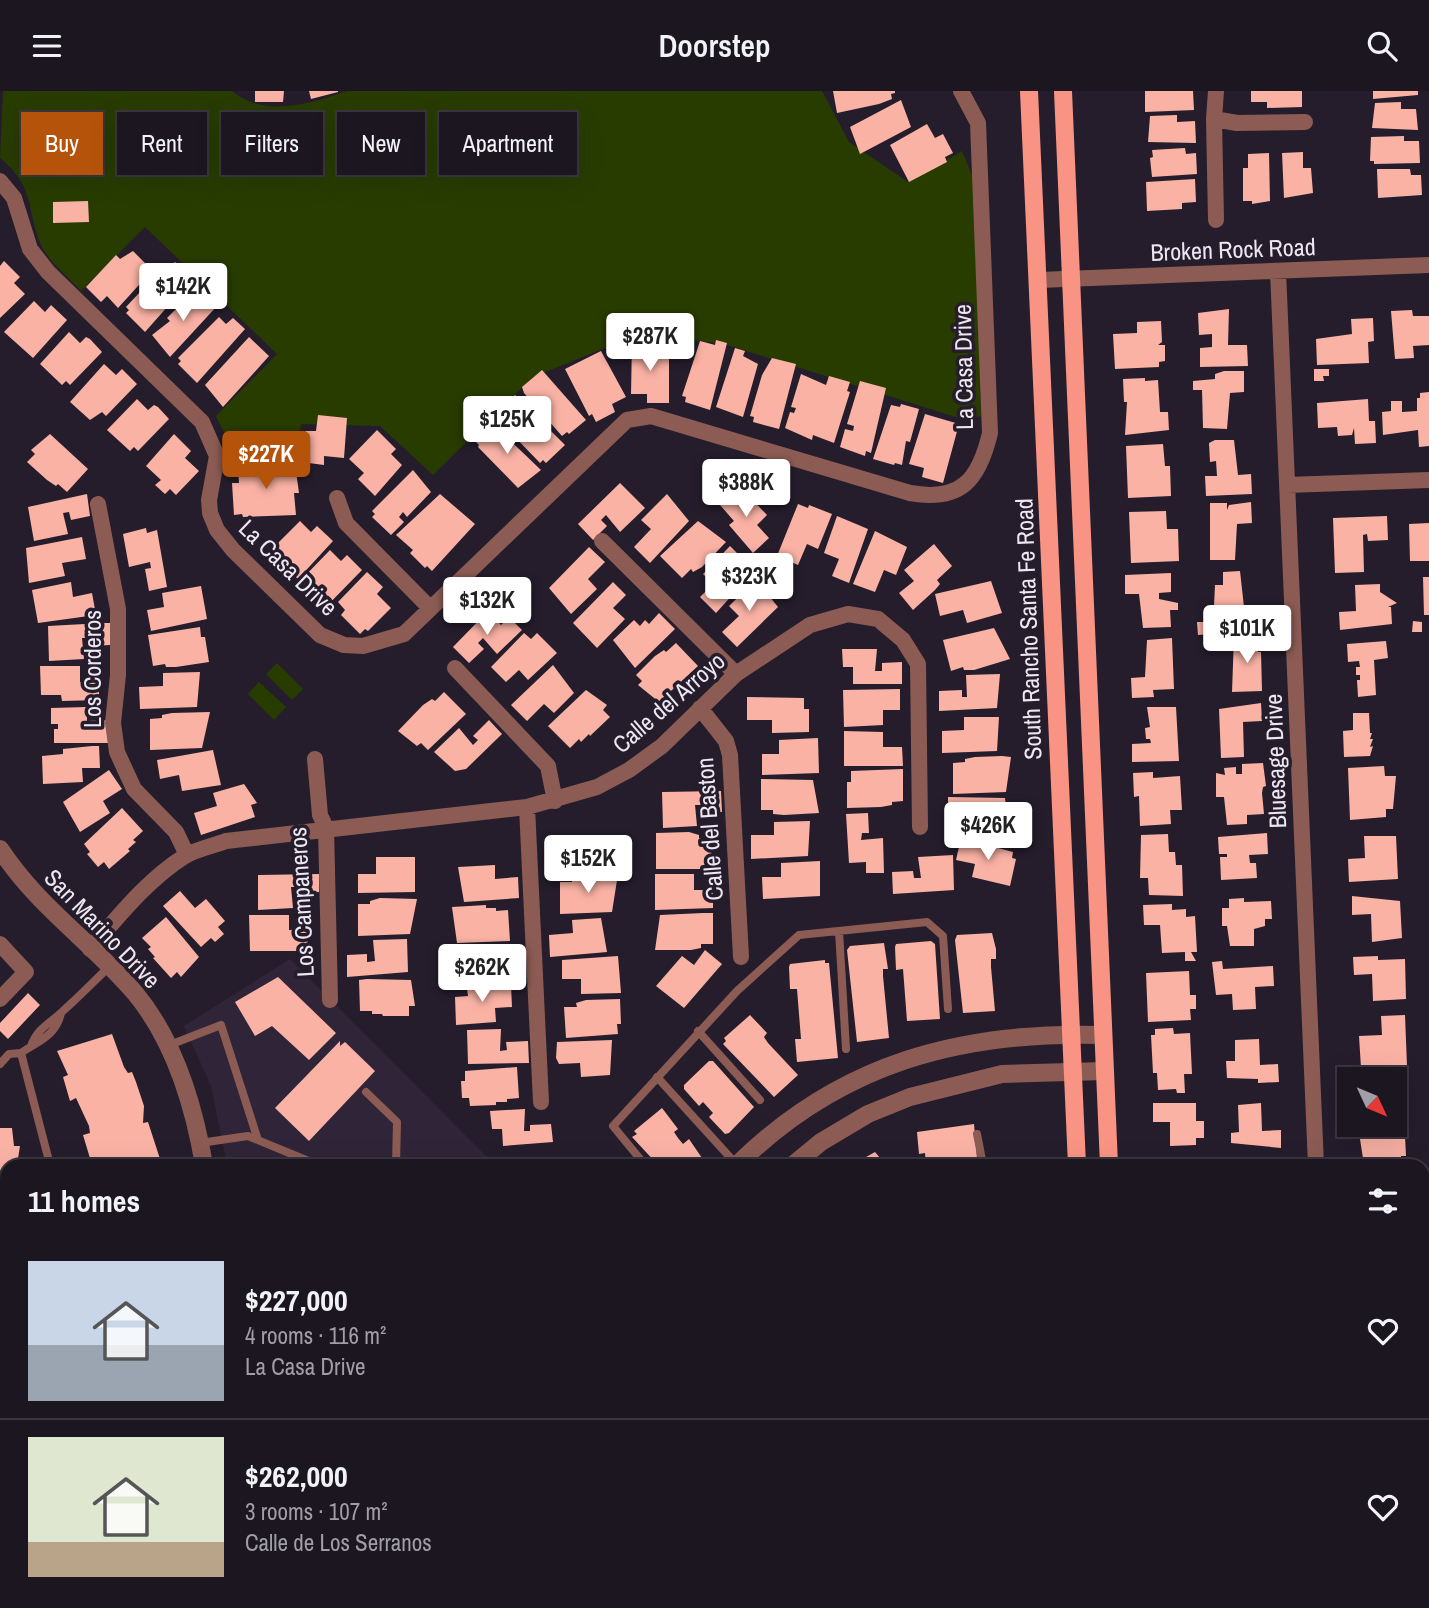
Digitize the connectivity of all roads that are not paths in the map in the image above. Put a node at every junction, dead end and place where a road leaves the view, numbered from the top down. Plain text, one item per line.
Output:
1 (961, 91) edge
2 (1029, 91) edge
3 (1063, 91) edge
4 (1216, 91) edge
5 (1214, 119) junction
6 (1305, 122) dead end
7 (0, 181) edge
8 (1216, 219) dead end
9 (1429, 265) edge
10 (1278, 271) junction
11 (1071, 279) junction
12 (1039, 280) junction
13 (1429, 480) edge
14 (1287, 485) junction
15 (337, 498) dead end
16 (99, 505) dead end
17 (602, 541) dead end
18 (430, 608) junction
19 (455, 668) dead end
20 (736, 674) junction
21 (700, 708) junction
22 (316, 759) dead end
23 (555, 801) junction
24 (527, 807) junction
25 (920, 827) dead end
26 (326, 828) junction
27 (0, 849) edge
28 (187, 855) junction
29 (839, 931) junction
30 (0, 944) edge
31 (90, 949) junction
32 (741, 957) dead end
33 (109, 967) junction
34 (0, 999) edge
35 (330, 1000) dead end
36 (948, 1009) dead end
37 (698, 1031) junction
38 (1071, 1034) junction
39 (1102, 1035) junction
40 (167, 1046) junction
41 (846, 1049) dead end
42 (21, 1053) junction
43 (0, 1064) edge
44 (1105, 1071) junction
45 (1072, 1073) junction
46 (656, 1077) junction
47 (366, 1092) dead end
48 (760, 1100) dead end
49 (541, 1102) dead end
50 (977, 1133) dead end
51 (258, 1140) junction
52 (200, 1143) junction
53 (48, 1159) edge
54 (203, 1159) edge
55 (307, 1159) edge
56 (396, 1159) edge
57 (640, 1159) edge
58 (731, 1159) edge
59 (744, 1159) edge
60 (800, 1159) edge
61 (982, 1159) edge
62 (1077, 1159) edge
63 (1109, 1159) edge
64 (1316, 1159) edge

1 - 18 street, La Casa Drive
2 - 12 main road, South Rancho Santa Fe Road
3 - 11 main road
4 - 5 street
5 - 6 street
5 - 8 street
7 - 18 street, La Casa Drive
9 - 10 street, Broken Rock Road
10 - 11 street, Broken Rock Road
10 - 14 street, Bluesage Drive
11 - 12 street, Broken Rock Road
11 - 39 main road
12 - 38 main road, South Rancho Santa Fe Road
13 - 14 street
14 - 64 street, Bluesage Drive
15 - 18 street
16 - 28 street, Los Corderos
17 - 20 street
19 - 23 street
20 - 21 street, Calle del Arroyo
20 - 25 street, Calle del Arroyo
21 - 23 street, Calle del Arroyo
21 - 32 street, Calle del Baston
22 - 26 street, Los Campaneros
23 - 24 street, Calle del Arroyo
24 - 26 street, Calle del Arroyo
24 - 49 street
26 - 28 street, Calle del Arroyo
26 - 35 street, Los Campaneros
27 - 31 street, San Marino Drive
28 - 31 street, Calle del Arroyo
29 - 36 lane
29 - 37 lane
29 - 41 lane
30 - 34 street
31 - 33 street, San Marino Drive
33 - 40 street, San Marino Drive
33 - 42 lane
37 - 46 lane
37 - 48 lane
38 - 39 street
38 - 45 main road, South Rancho Santa Fe Road
38 - 59 street
39 - 44 main road
40 - 51 lane
40 - 52 street, San Marino Drive
42 - 43 lane
42 - 53 lane
44 - 45 street
44 - 63 main road
45 - 60 street
45 - 62 main road, South Rancho Santa Fe Road
46 - 57 lane
46 - 58 lane
47 - 56 lane
50 - 61 lane
51 - 52 lane
51 - 55 lane
52 - 54 street, San Marino Drive

